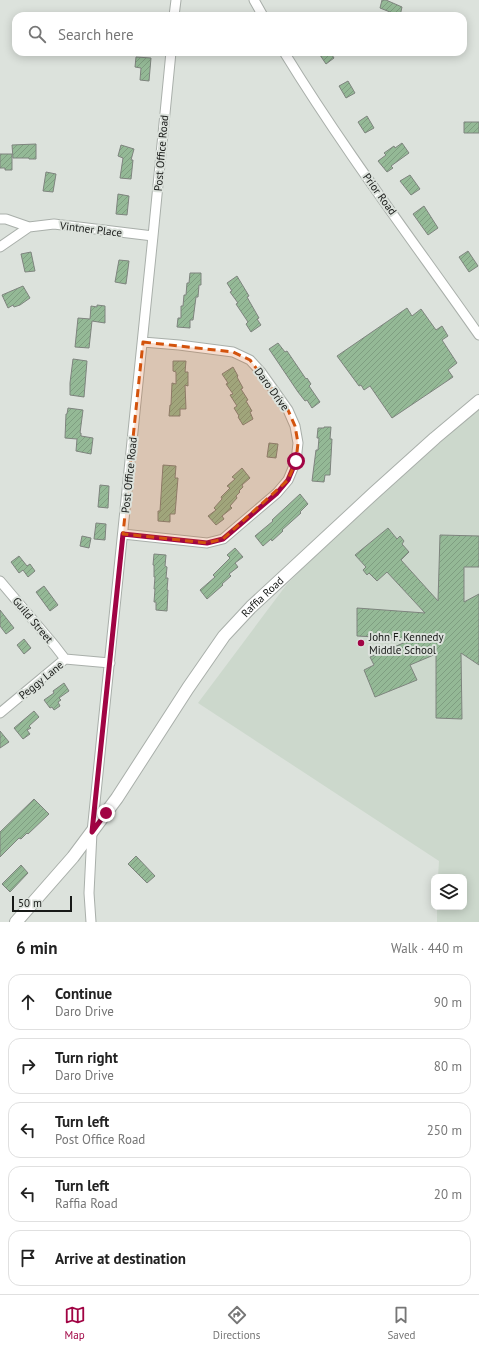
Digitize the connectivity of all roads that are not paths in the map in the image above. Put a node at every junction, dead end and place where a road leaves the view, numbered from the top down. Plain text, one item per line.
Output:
1 (176, 0) edge
2 (254, 0) edge
3 (174, 12) edge
4 (260, 12) edge
5 (171, 56) edge
6 (286, 56) edge
7 (0, 219) edge
8 (29, 227) junction
9 (154, 236) junction
10 (0, 248) edge
11 (479, 334) edge
12 (143, 342) junction
13 (479, 401) edge
14 (123, 534) junction
15 (0, 581) edge
16 (64, 659) junction
17 (110, 663) junction
18 (0, 713) edge
19 (92, 832) junction
20 (16, 922) edge
21 (91, 922) edge

1 - 3 street
2 - 4 street
5 - 9 street, Post Office Road
6 - 11 street, Prior Road
7 - 8 street, Vintner Place
8 - 9 street, Vintner Place
8 - 10 street, Vintner Place
9 - 12 street, Post Office Road
12 - 14 street, Post Office Road
12 - 14 street, Daro Drive
13 - 19 main road, Raffia Road
14 - 17 street, Post Office Road
15 - 16 street, Guild Street
16 - 17 street, Peggy Lane
16 - 18 street, Peggy Lane
17 - 19 street, Post Office Road
19 - 20 main road, Raffia Road
19 - 21 street, Post Office Road

